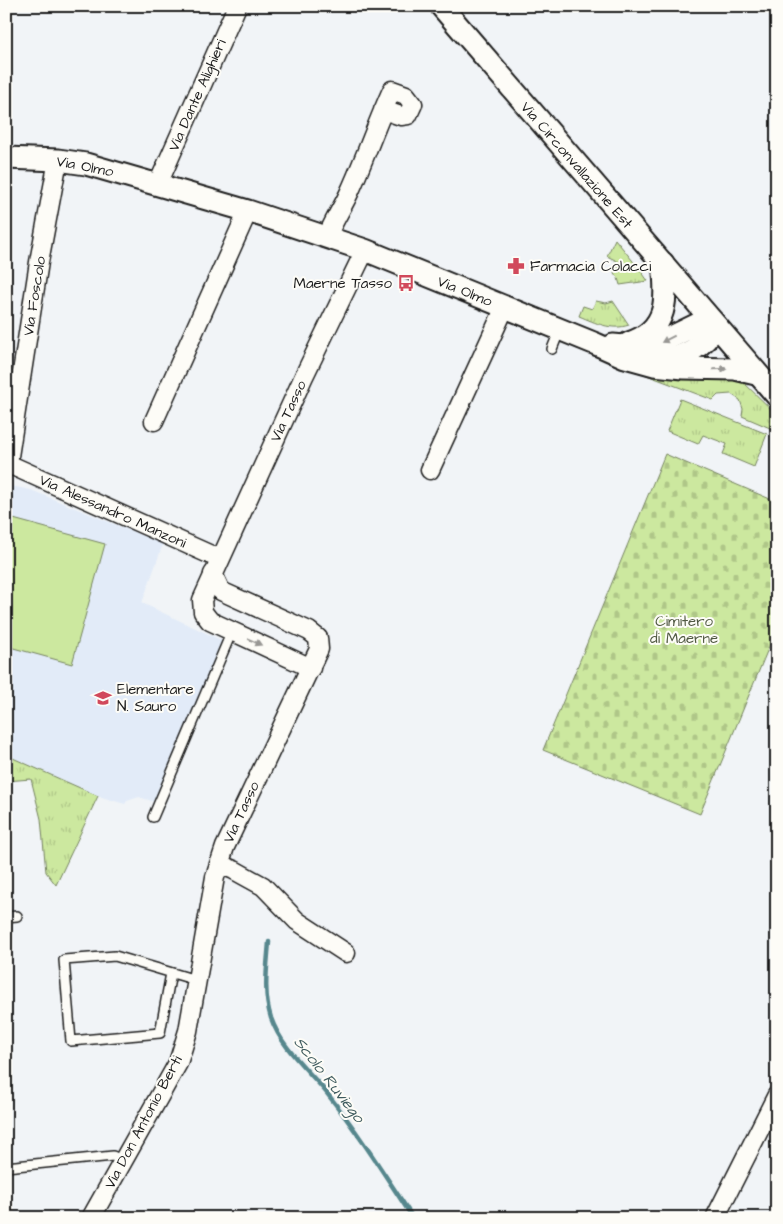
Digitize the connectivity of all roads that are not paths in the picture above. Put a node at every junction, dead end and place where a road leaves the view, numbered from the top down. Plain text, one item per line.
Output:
1 (237, 6) edge
2 (441, 6) edge
3 (383, 110) dead end
4 (6, 158) edge
5 (58, 160) junction
6 (158, 184) junction
7 (248, 211) junction
8 (327, 237) junction
9 (365, 250) junction
10 (663, 263) junction
11 (505, 307) junction
12 (715, 324) junction
13 (596, 344) junction
14 (619, 346) junction
15 (654, 365) junction
16 (756, 374) junction
17 (777, 396) edge
18 (154, 421) dead end
19 (7, 463) edge
20 (430, 470) dead end
21 (217, 566) junction
22 (232, 631) junction
23 (311, 668) junction
24 (153, 817) dead end
25 (217, 870) junction
26 (17, 916) dead end
27 (6, 917) edge
28 (346, 953) dead end
29 (171, 972) junction
30 (196, 980) junction
31 (777, 1095) edge
32 (123, 1161) junction
33 (6, 1166) edge
34 (91, 1218) edge
35 (718, 1218) edge

1 - 6 street, Via Dante Alighieri
2 - 10 street, Via Circonvallazione Est
3 - 8 street
4 - 5 street, Via Olmo
5 - 6 street, Via Olmo
5 - 19 street, Via Foscolo
6 - 7 street, Via Olmo
7 - 8 street, Via Olmo
7 - 18 street
8 - 9 street, Via Olmo
9 - 11 street, Via Olmo
9 - 21 street, Via Tasso
10 - 12 street, Via Circonvallazione Est
10 - 14 street, Via Olmo
11 - 13 street, Via Olmo
11 - 20 street
12 -> 14 street, Via Olmo
12 - 15 street
12 - 16 street
13 - 14 street, Via Olmo
13 - 15 street, Via Olmo
15 -> 16 street, Via Olmo
16 - 17 street
19 - 21 street, Via Alessandro Manzoni
21 - 22 street, Via Tasso
21 - 23 street, Via Tasso
22 -> 23 street, Via Tasso
22 - 24 lane
23 - 25 street, Via Tasso
25 - 28 street
25 - 30 street, Via Don Antonio Berti
26 - 27 lane
29 - 29 lane
29 - 30 lane
30 - 32 street, Via Don Antonio Berti
31 - 35 street
32 - 33 lane
32 - 34 street, Via Don Antonio Berti

